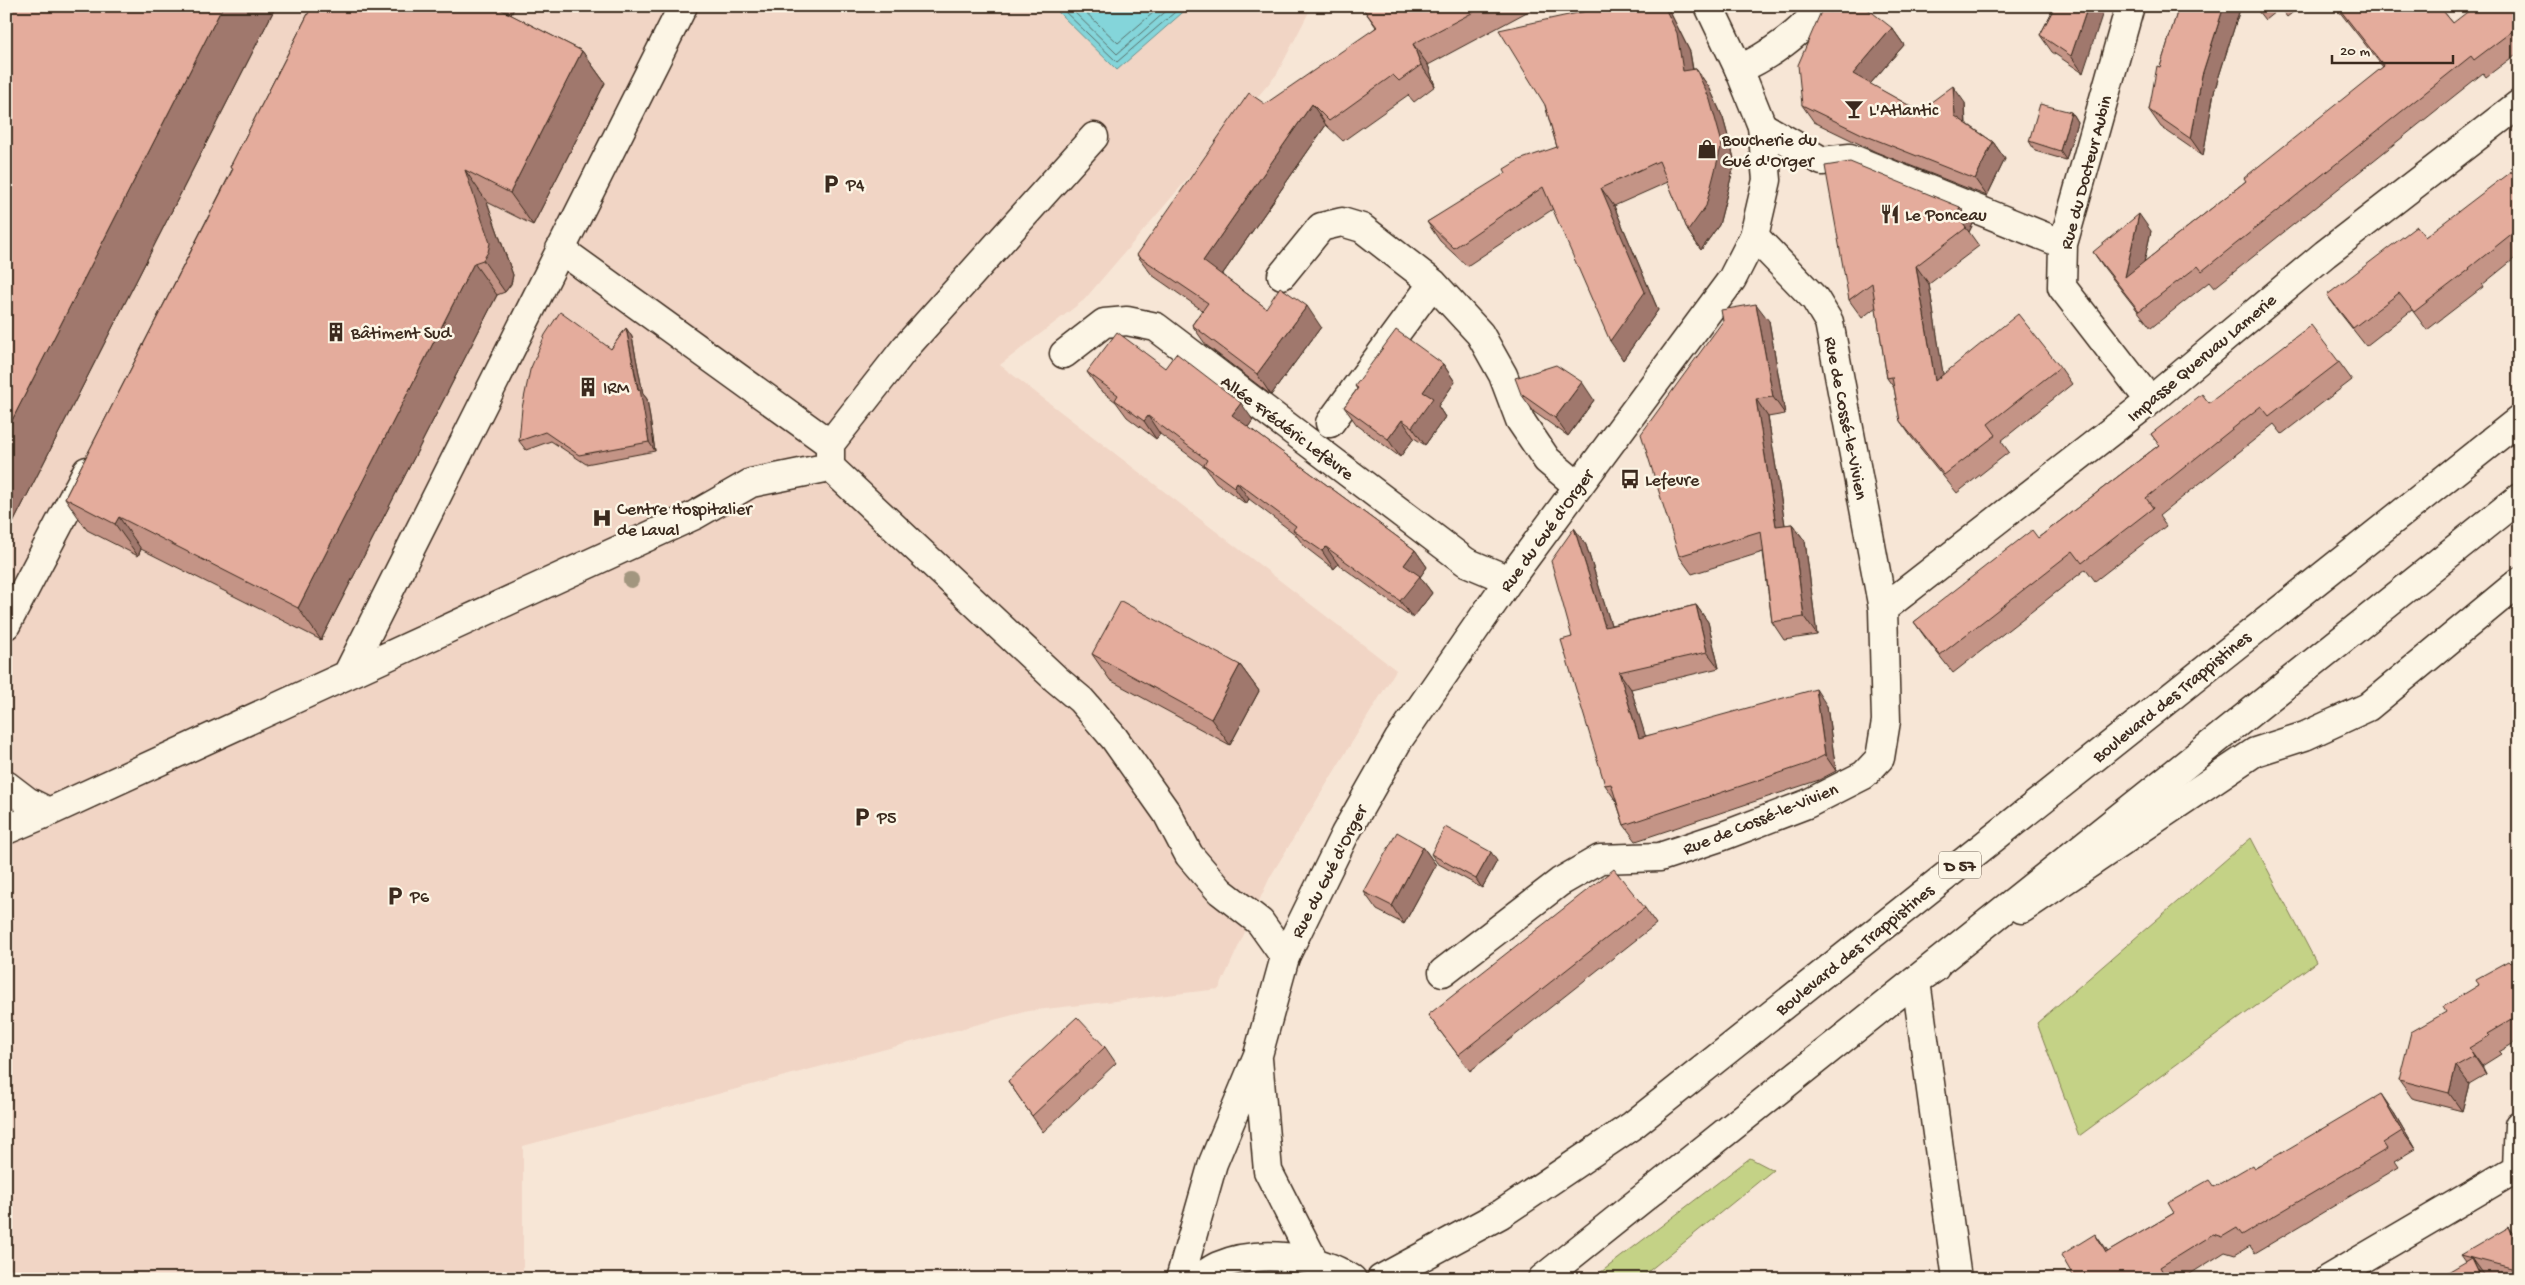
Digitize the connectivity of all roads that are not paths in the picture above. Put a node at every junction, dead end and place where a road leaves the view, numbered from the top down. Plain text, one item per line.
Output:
1 (683, 6) edge
2 (1709, 6) edge
3 (1819, 6) edge
4 (2130, 6) edge
5 (1739, 69) junction
6 (2519, 104) edge
7 (1762, 126) junction
8 (1094, 137) dead end
9 (1754, 236) junction
10 (2063, 244) junction
11 (560, 249) junction
12 (1282, 275) dead end
13 (1433, 283) junction
14 (1064, 354) dead end
15 (2150, 401) junction
16 (2519, 420) edge
17 (1330, 423) dead end
18 (98, 450) edge
19 (830, 456) junction
20 (1578, 486) junction
21 (2519, 498) edge
22 (1508, 580) junction
23 (2519, 582) edge
24 (1883, 609) junction
25 (6, 625) edge
26 (347, 675) junction
27 (6, 785) edge
28 (50, 812) junction
29 (6, 830) edge
30 (1284, 957) junction
31 (1443, 972) dead end
32 (1916, 980) junction
33 (1258, 1055) junction
34 (2519, 1125) edge
35 (2518, 1167) edge
36 (1314, 1261) junction
37 (1180, 1279) edge
38 (1198, 1279) edge
39 (1352, 1279) edge
40 (1381, 1279) edge
41 (1542, 1279) edge
42 (1957, 1279) edge
43 (2328, 1279) edge

1 - 11 main road
2 - 5 main road, Rue du Gué d'Orger
3 - 5 main road
4 - 10 main road, Rue du Docteur Aubin
5 - 7 main road, Rue du Gué d'Orger
6 - 15 main road, Impasse Queruau Lamerie
7 - 9 main road, Rue du Gué d'Orger
7 - 10 main road
8 - 19 main road
9 - 20 main road, Rue du Gué d'Orger
9 - 24 main road, Rue de Cossé-le-Vivien
10 - 15 main road, Rue du Docteur Aubin
11 - 19 main road
11 - 26 main road
12 - 13 main road
13 - 17 main road
13 - 20 main road
14 - 22 main road, Allée Frédéric Lefèvre
15 - 24 main road, Impasse Queruau Lamerie
16 - 40 main road, Boulevard des Trappistines / D 57
18 - 25 main road
19 - 26 main road
19 - 30 main road
20 - 22 main road, Rue du Gué d'Orger
21 - 32 main road
22 - 30 main road, Rue du Gué d'Orger
23 - 32 main road
24 - 31 main road, Rue de Cossé-le-Vivien
26 - 28 main road
27 - 28 main road
28 - 29 main road
30 - 33 main road, Rue du Gué d'Orger
32 - 41 main road
32 - 42 main road
33 - 36 main road, Rue du Gué d'Orger
33 - 37 main road, Rue du Gué d'Orger
34 - 35 main road
35 - 43 main road
36 - 38 main road
36 - 39 main road

